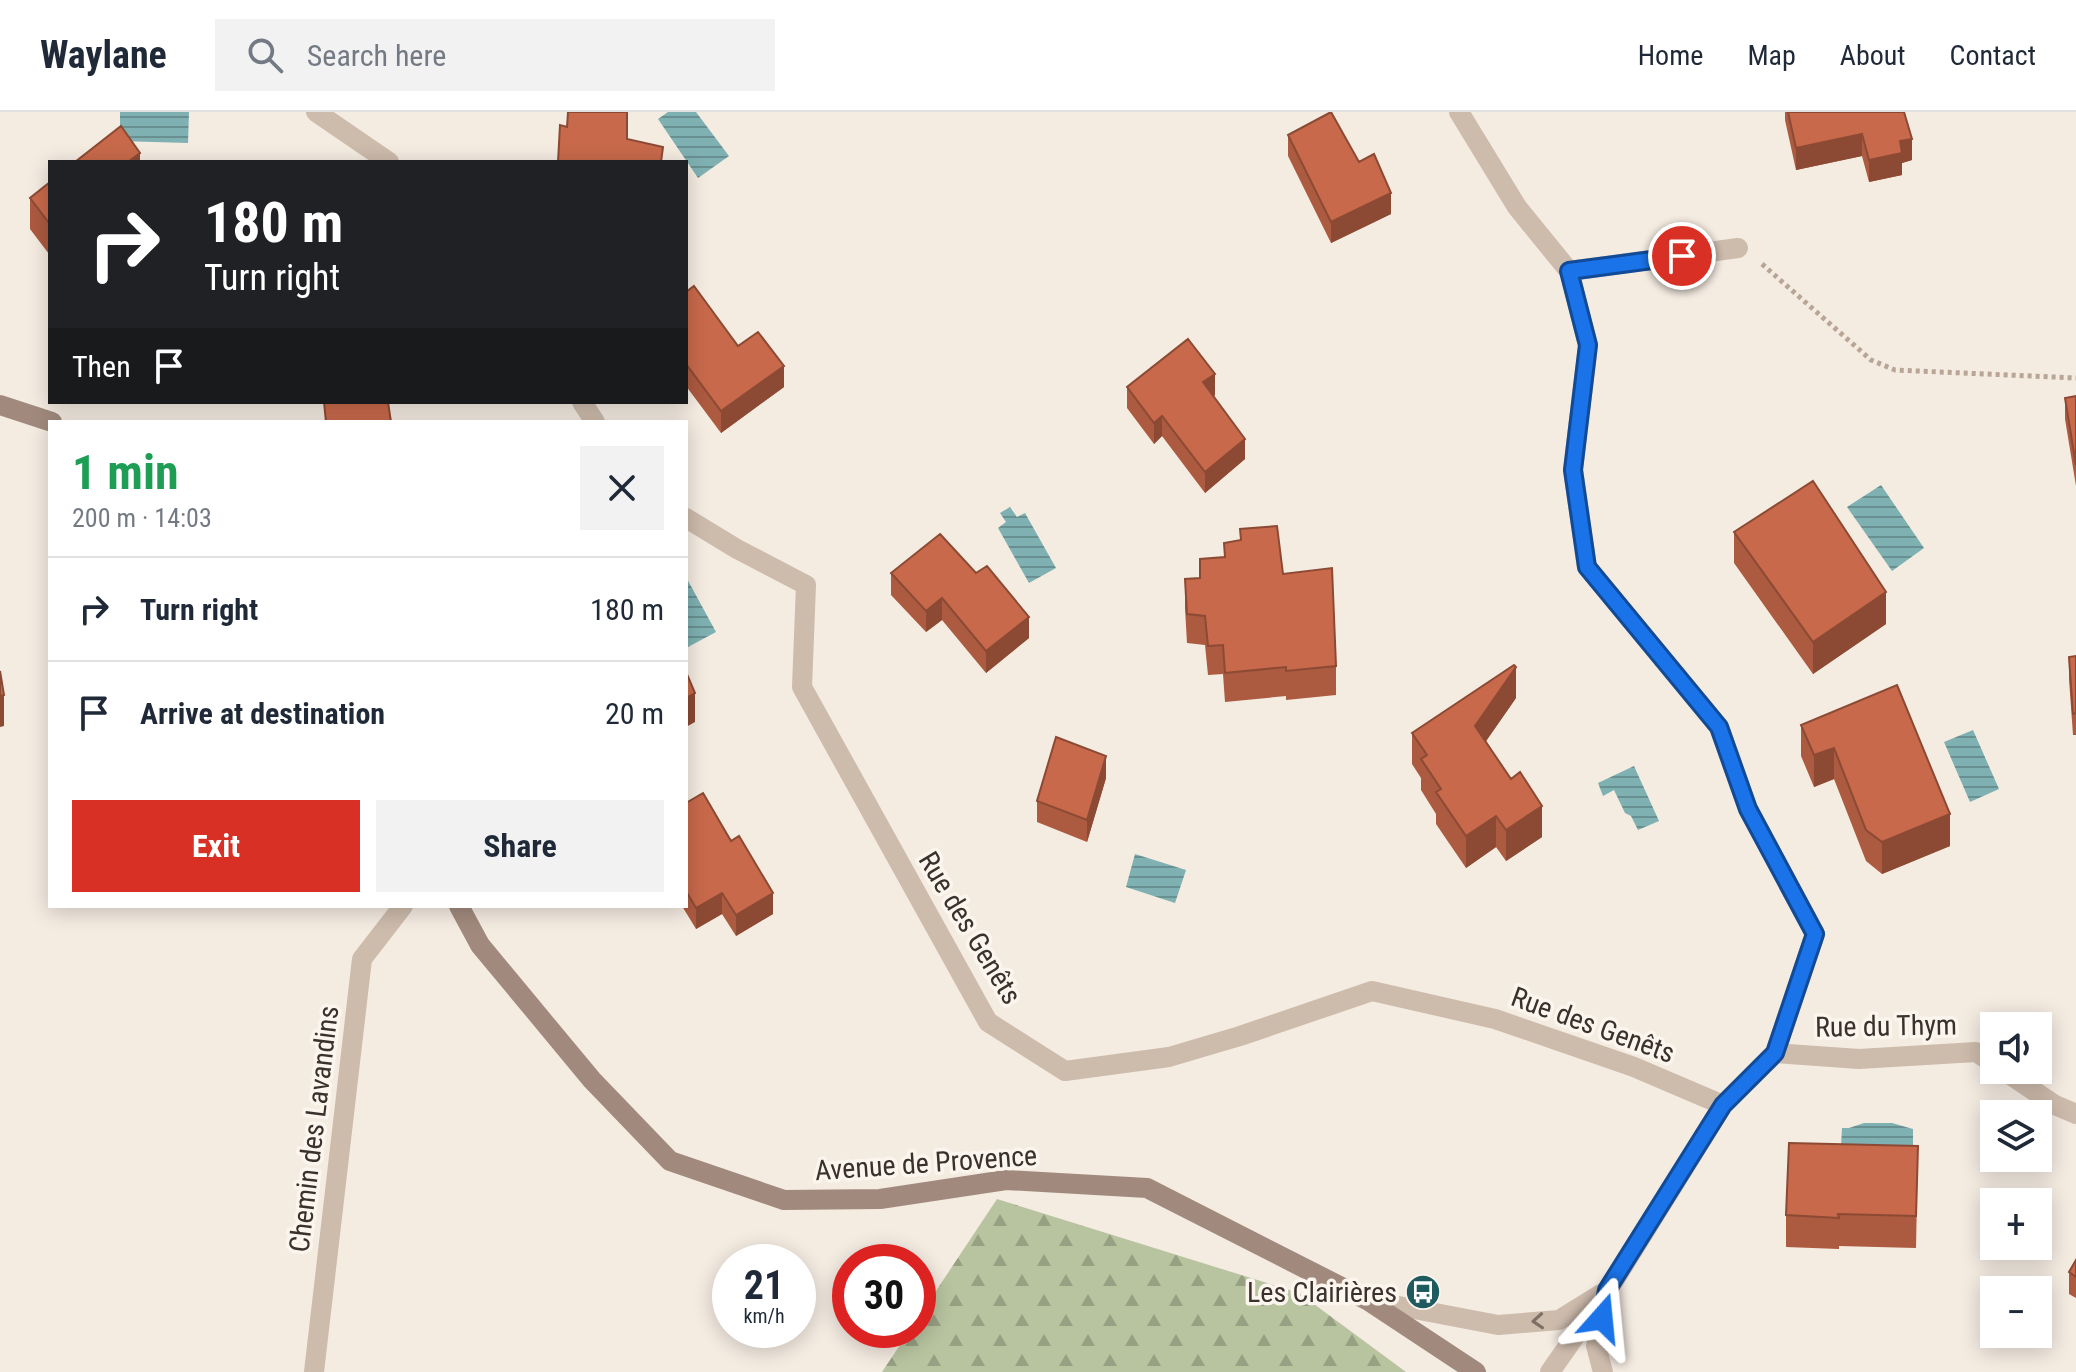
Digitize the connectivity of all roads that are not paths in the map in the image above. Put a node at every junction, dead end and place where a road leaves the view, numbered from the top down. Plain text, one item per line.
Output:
1 (316, 112) edge
2 (1459, 112) edge
3 (386, 160) edge
4 (1738, 248) road end
5 (1569, 271) junction
6 (0, 405) edge
7 (48, 421) edge
8 (688, 519) edge
9 (401, 908) edge
10 (460, 908) edge
11 (1775, 1053) junction
12 (1980, 1055) edge
13 (2024, 1084) edge
14 (1723, 1105) junction
15 (2076, 1114) edge
16 (1607, 1290) junction
17 (1367, 1300) junction
18 (314, 1372) edge
19 (1476, 1372) edge
20 (1550, 1372) edge
21 (1603, 1372) edge

1 - 3 street
2 - 5 street
4 - 5 street
5 - 11 street
6 - 7 street
8 - 14 street, Rue des Genêts
9 - 18 street, Chemin des Lavandins
10 - 17 street, Avenue de Provence
11 - 12 street, Rue du Thym
11 - 14 street
13 - 15 street
14 - 16 street
16 -> 17 street
16 - 20 street
16 - 21 street
17 - 19 street, Avenue de Provence

